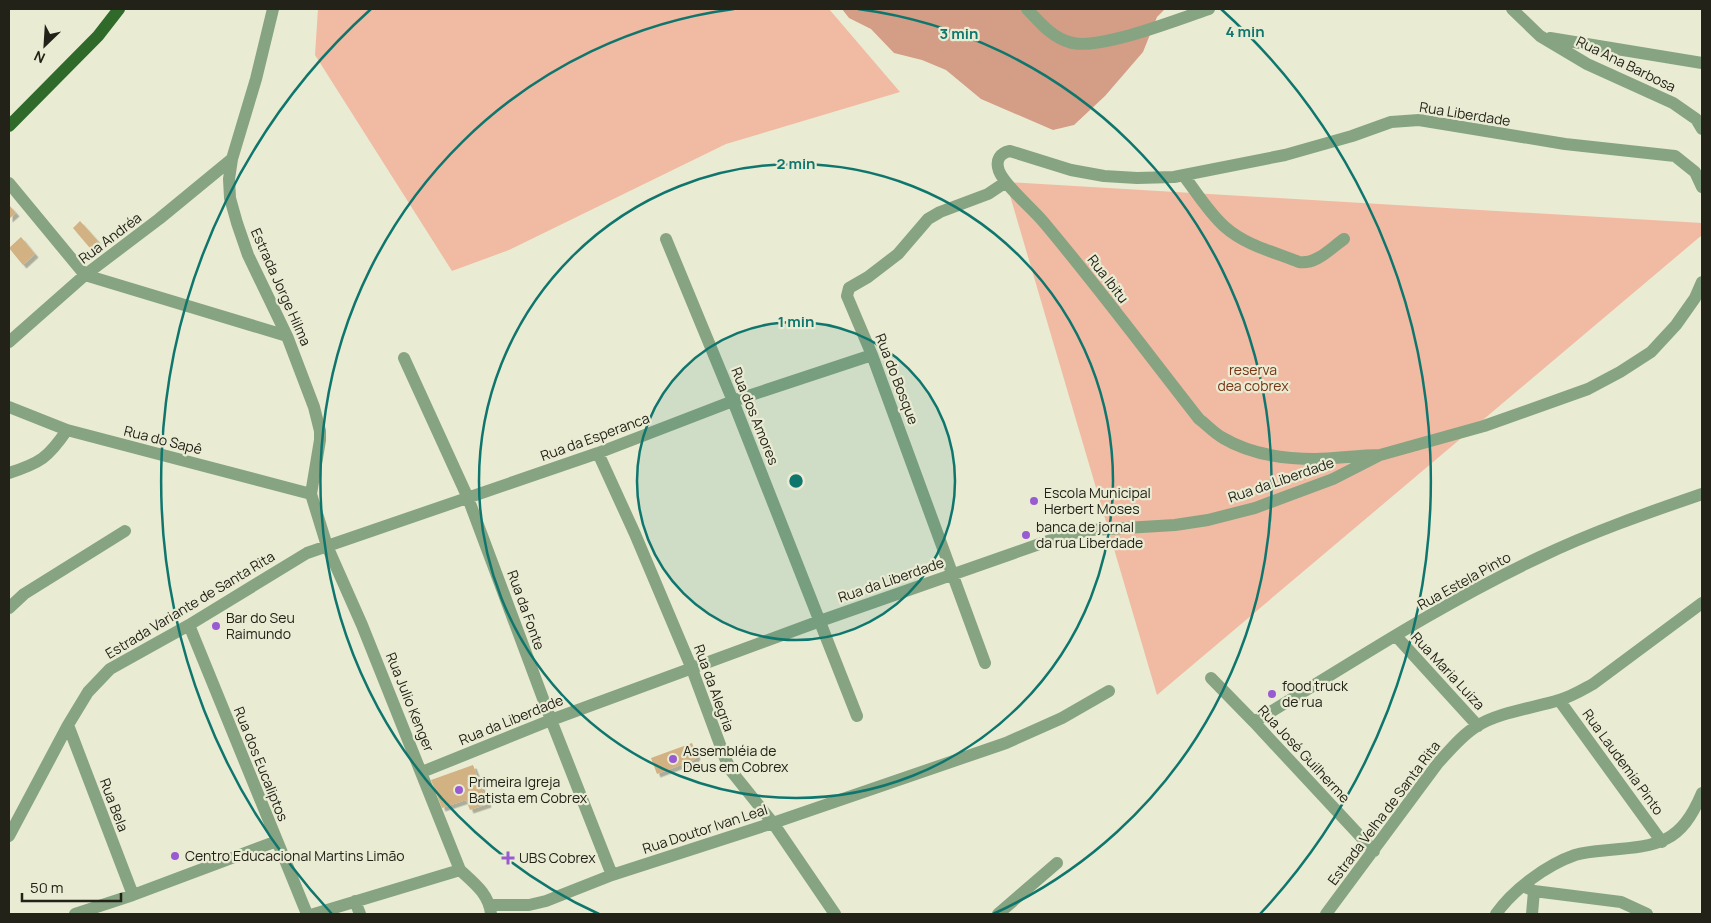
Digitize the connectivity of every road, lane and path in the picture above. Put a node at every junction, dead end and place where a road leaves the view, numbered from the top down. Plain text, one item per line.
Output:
1 (119, 9) edge
2 (273, 9) edge
3 (1027, 9) edge
4 (1209, 9) edge
5 (1512, 9) edge
6 (1540, 36) junction
7 (1702, 63) edge
8 (9, 126) edge
9 (1702, 129) edge
10 (232, 160) junction
11 (1184, 176) junction
12 (1006, 182) junction
13 (9, 183) edge
14 (1702, 187) edge
15 (666, 239) dead end
16 (1344, 239) dead end
17 (85, 275) junction
18 (1702, 282) edge
19 (287, 336) junction
20 (9, 342) edge
21 (872, 355) junction
22 (404, 358) dead end
23 (733, 401) junction
24 (9, 407) edge
25 (67, 430) junction
26 (598, 453) junction
27 (1380, 455) junction
28 (9, 473) edge
29 (311, 494) junction
30 (1702, 494) edge
31 (468, 498) junction
32 (125, 531) dead end
33 (327, 546) junction
34 (953, 575) junction
35 (1702, 603) edge
36 (9, 608) edge
37 (820, 621) junction
38 (189, 625) junction
39 (1396, 636) junction
40 (985, 663) dead end
41 (692, 669) junction
42 (1211, 678) dead end
43 (1110, 691) dead end
44 (1559, 700) junction
45 (857, 716) dead end
46 (551, 720) junction
47 (1254, 722) junction
48 (68, 725) junction
49 (1478, 726) junction
50 (422, 772) junction
51 (1702, 792) edge
52 (772, 823) junction
53 (9, 836) edge
54 (277, 842) junction
55 (1662, 842) junction
56 (1374, 851) junction
57 (1057, 864) dead end
58 (460, 870) junction
59 (612, 875) junction
60 (1528, 888) junction
61 (132, 896) junction
62 (355, 901) junction
63 (491, 910) edge
64 (1005, 912) edge
65 (75, 914) edge
66 (307, 914) edge
67 (314, 914) edge
68 (360, 914) edge
69 (835, 914) edge
70 (1326, 914) edge
71 (1496, 914) edge
72 (1532, 914) edge
73 (1647, 914) edge

1 - 8 main road
2 - 10 street, Estrada Jorge Hilma
3 - 4 street
5 - 6 street, Rua Ana Barbosa
6 - 7 street
6 - 9 street, Rua Ana Barbosa
10 - 17 street, Rua Andréa
10 - 19 street, Estrada Jorge Hilma
11 - 12 street, Rua Ibitu
11 - 14 street, Rua Liberdade
11 - 16 street
12 - 21 street, Rua do Bosque
12 - 27 street, Rua Ibitu
13 - 17 street
15 - 23 street, Rua dos Amores
17 - 19 street
17 - 20 street, Rua Andréa
18 - 27 street
19 - 29 street, Estrada Jorge Hilma
21 - 23 street, Rua da Esperanca
21 - 34 street, Rua do Bosque
22 - 31 street, Rua da Fonte
23 - 26 street, Rua da Esperanca
23 - 37 street, Rua dos Amores
24 - 25 street, Rua do Sapê
25 - 28 street
25 - 29 street, Rua do Sapê
26 - 31 street, Rua da Esperanca
26 - 41 street, Rua da Alegria
27 - 34 street, Rua da Liberdade
29 - 33 street, Estrada Jorge Hilma
30 - 39 street, Rua Estela Pinto
31 - 33 street, Rua da Esperanca
31 - 46 street, Rua da Fonte
32 - 36 street
33 - 38 street, Estrada Variante de Santa Rita
33 - 50 street, Rua Julio Kenger
34 - 37 street, Rua da Liberdade
34 - 40 street, Rua do Bosque
35 - 44 street, Estrada Velha de Santa Rita
37 - 41 street, Rua da Liberdade
37 - 45 street, Rua dos Amores
38 - 48 street, Estrada Variante de Santa Rita
38 - 54 street, Rua dos Eucaliptos
39 - 47 street, Rua Estela Pinto
39 - 49 street, Rua Maria Luiza
41 - 46 street, Rua da Liberdade
41 - 52 street, Rua da Alegria
42 - 47 street, Rua José Guilherme
43 - 52 street, Rua Doutor Ivan Leal
44 - 49 street, Estrada Velha de Santa Rita
44 - 55 street, Rua Laudemia Pinto
46 - 50 street, Rua da Liberdade
46 - 59 street, Rua da Fonte
47 - 56 street, Rua José Guilherme
48 - 53 street, Estrada Variante de Santa Rita
48 - 61 street, Rua Bela
49 - 56 street, Estrada Velha de Santa Rita
50 - 58 street, Rua Julio Kenger
51 - 55 street
52 - 59 street, Rua Doutor Ivan Leal
52 - 69 street, Rua da Alegria
54 - 61 street
54 - 66 street, Rua dos Eucaliptos
55 - 60 street
56 - 70 street, Estrada Velha de Santa Rita
57 - 64 street
58 - 62 street
58 - 63 street, Rua Doutor Ivan Leal
59 - 63 street, Rua Doutor Ivan Leal
60 - 71 street
60 - 72 street
60 - 73 street
61 - 65 street
62 - 67 street
62 - 68 street

